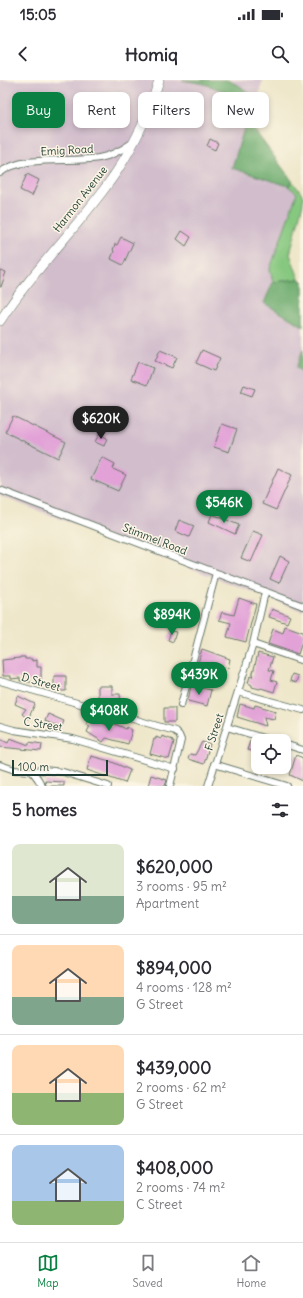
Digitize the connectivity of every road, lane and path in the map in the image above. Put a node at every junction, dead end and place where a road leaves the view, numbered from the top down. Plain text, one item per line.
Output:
1 (159, 80) edge
2 (134, 142) junction
3 (0, 173) edge
4 (0, 322) edge
5 (0, 490) edge
6 (216, 573) junction
7 (266, 592) junction
8 (303, 606) edge
9 (253, 644) junction
10 (303, 660) edge
11 (0, 680) edge
12 (238, 692) junction
13 (181, 705) dead end
14 (303, 710) edge
15 (0, 726) edge
16 (227, 727) junction
17 (251, 734) edge
18 (291, 746) edge
19 (303, 750) edge
20 (214, 764) junction
21 (0, 765) edge
22 (175, 769) junction
23 (32, 771) junction
24 (42, 786) edge
25 (108, 786) edge
26 (170, 786) edge
27 (208, 786) edge
28 (286, 786) edge

1 - 2 main road, Harmon Avenue
2 - 3 street, Emig Road
2 - 4 main road, Harmon Avenue
5 - 6 street, Stimmel Road
6 - 7 street, Stimmel Road
6 - 13 street
7 - 8 street, Stimmel Road
7 - 9 street, F Street
9 - 10 street
9 - 12 street, F Street
11 - 22 street, D Street
12 - 14 street
12 - 16 street, F Street
15 - 22 street, C Street
16 - 17 street
16 - 20 street, F Street
18 - 19 street
20 - 27 street, F Street
20 - 28 street
21 - 23 street
22 - 26 street
23 - 24 street
23 - 25 street

